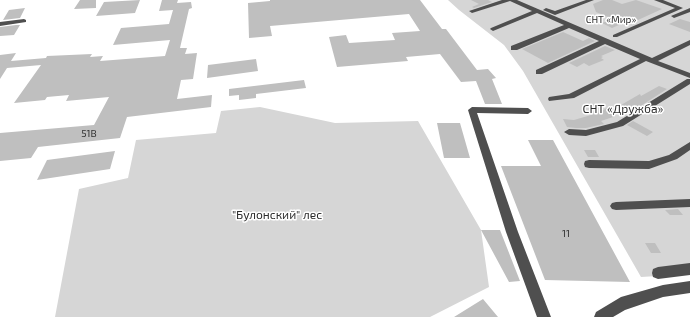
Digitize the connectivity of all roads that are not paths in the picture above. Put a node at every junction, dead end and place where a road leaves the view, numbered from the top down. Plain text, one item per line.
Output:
1 (508, 0) edge
2 (512, 0) edge
3 (522, 0) edge
4 (592, 0) edge
5 (657, 0) edge
6 (667, 0) edge
7 (690, 9) edge
8 (472, 11) dead end
9 (537, 11) junction
10 (24, 21) dead end
11 (0, 24) edge
12 (570, 25) junction
13 (493, 29) dead end
14 (615, 36) dead end
15 (605, 41) junction
16 (690, 42) edge
17 (613, 44) junction
18 (514, 48) dead end
19 (650, 59) junction
20 (539, 72) dead end
21 (690, 76) edge
22 (690, 81) edge
23 (552, 99) dead end
24 (528, 111) dead end
25 (569, 132) dead end
26 (690, 145) edge
27 (589, 164) dead end
28 (690, 204) edge
29 (616, 206) dead end
30 (690, 269) edge
31 (658, 273) dead end
32 (690, 287) edge
33 (544, 317) edge
34 (601, 317) edge

1 - 8 street
2 - 9 street
3 - 4 street
5 - 14 street
6 - 7 street
7 - 17 street
9 - 12 street
9 - 13 street
10 - 11 street
12 - 15 street
12 - 18 street
15 - 17 street
15 - 20 street
16 - 19 street
17 - 19 street
19 - 21 street
19 - 23 street
22 - 25 street
24 - 33 street
26 - 27 street
28 - 29 street
30 - 31 street
32 - 34 street

